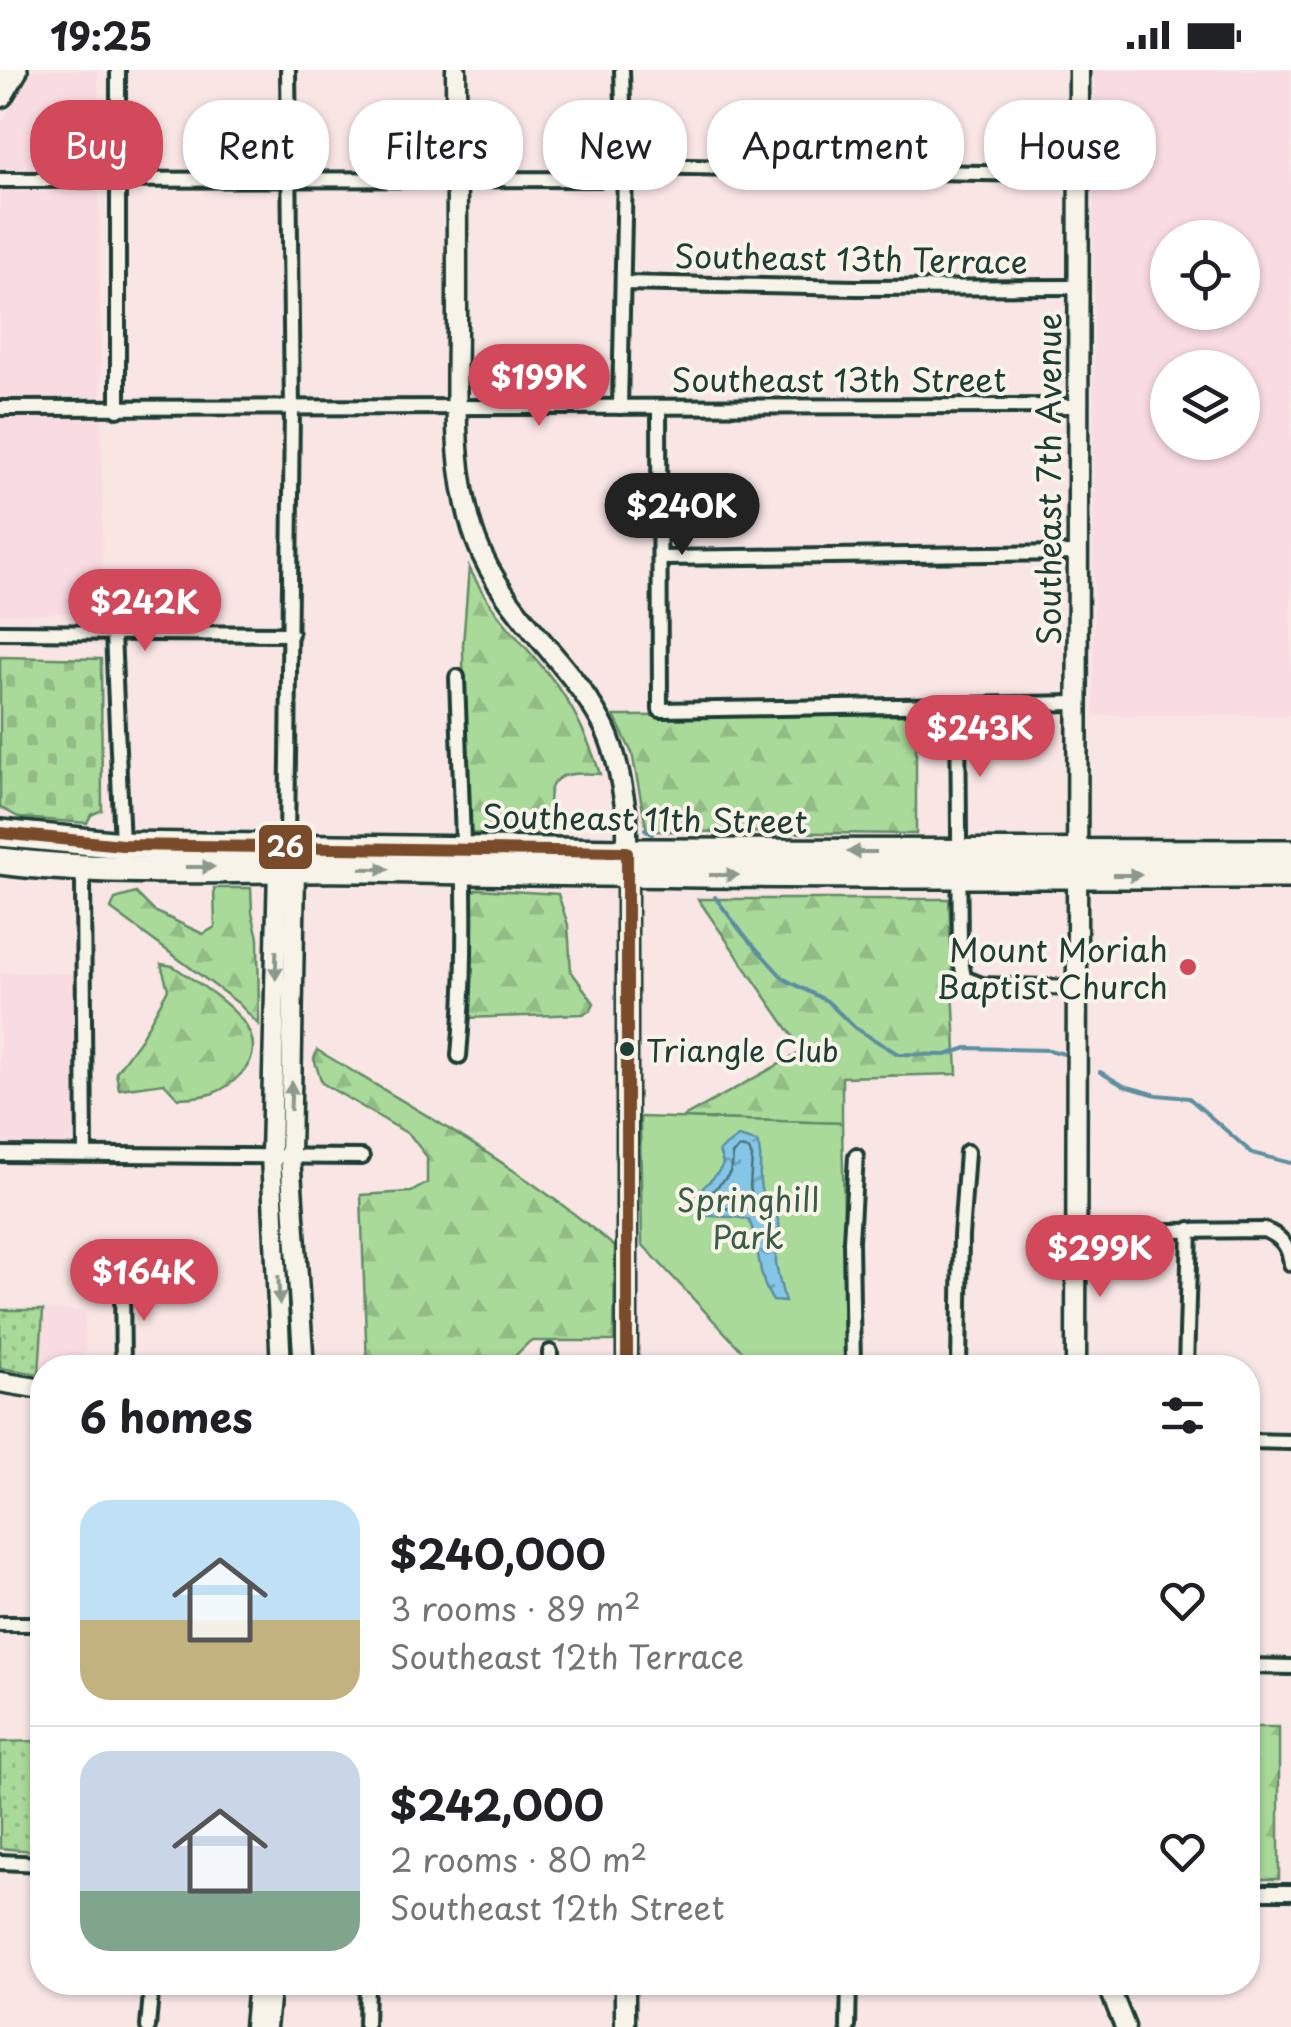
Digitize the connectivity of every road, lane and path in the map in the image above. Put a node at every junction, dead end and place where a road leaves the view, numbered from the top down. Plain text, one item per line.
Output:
1 (14, 70) edge
2 (118, 70) edge
3 (288, 70) edge
4 (456, 70) edge
5 (622, 70) edge
6 (1079, 70) edge
7 (0, 94) edge
8 (118, 100) edge
9 (288, 100) edge
10 (456, 100) edge
11 (623, 100) edge
12 (1079, 100) edge
13 (687, 166) edge
14 (984, 172) edge
15 (0, 180) edge
16 (30, 180) edge
17 (118, 190) edge
18 (288, 190) edge
19 (457, 190) edge
20 (625, 190) edge
21 (1079, 190) edge
22 (623, 283) junction
23 (1078, 287) junction
24 (1078, 406) junction
25 (659, 407) junction
26 (0, 408) edge
27 (457, 408) junction
28 (620, 408) junction
29 (292, 409) junction
30 (118, 410) junction
31 (1078, 553) junction
32 (660, 558) junction
33 (0, 632) edge
34 (114, 633) junction
35 (291, 634) junction
36 (457, 677) dead end
37 (1078, 704) junction
38 (958, 707) junction
39 (0, 833) edge
40 (1291, 853) edge
41 (122, 856) junction
42 (287, 860) junction
43 (462, 860) junction
44 (0, 861) edge
45 (627, 863) junction
46 (959, 864) junction
47 (1078, 864) junction
48 (40, 866) junction
49 (80, 868) junction
50 (0, 873) edge
51 (1291, 875) edge
52 (1078, 988) junction
53 (460, 1056) dead end
54 (967, 1152) dead end
55 (0, 1154) edge
56 (85, 1154) junction
57 (270, 1155) junction
58 (290, 1156) junction
59 (856, 1156) dead end
60 (362, 1157) dead end
61 (1190, 1229) junction
62 (1077, 1232) junction
63 (1291, 1264) edge
64 (122, 1282) dead end
65 (123, 1355) edge
66 (280, 1355) edge
67 (303, 1355) edge
68 (628, 1355) edge
69 (853, 1355) edge
70 (959, 1355) edge
71 (1076, 1355) edge
72 (1186, 1355) edge
73 (0, 1382) edge
74 (30, 1387) edge
75 (1260, 1442) edge
76 (1291, 1442) edge
77 (0, 1624) edge
78 (30, 1624) edge
79 (1260, 1666) edge
80 (1291, 1667) edge
81 (0, 1862) edge
82 (30, 1863) edge
83 (1260, 1892) edge
84 (1291, 1892) edge
85 (151, 1995) edge
86 (257, 1995) edge
87 (270, 1995) edge
88 (367, 1995) edge
89 (625, 1995) edge
90 (848, 1995) edge
91 (1111, 1995) edge
92 (148, 2027) edge
93 (254, 2027) edge
94 (266, 2027) edge
95 (366, 2027) edge
96 (625, 2027) edge
97 (848, 2027) edge
98 (1125, 2027) edge

1 - 7 highway
2 - 8 street
3 - 9 street
4 - 10 street
5 - 11 street
6 - 12 street, Southeast 7th Avenue
13 - 14 street
15 - 16 street
17 - 30 street
18 - 29 street
19 - 27 street
20 - 22 street
21 - 23 street, Southeast 7th Avenue
22 - 23 street, Southeast 13th Terrace
22 - 28 street
23 - 24 street, Southeast 7th Avenue
24 - 25 street, Southeast 13th Street
24 - 31 street, Southeast 7th Avenue
25 - 28 street, Southeast 13th Street
25 - 32 street
26 - 30 street, Southeast 13th Street
27 - 28 street, Southeast 13th Street
27 - 29 street, Southeast 13th Street
27 - 45 street
29 - 30 street, Southeast 13th Street
29 - 35 street
31 - 32 street
31 - 37 street, Southeast 7th Avenue
32 - 38 street
33 - 34 street
34 - 35 street
34 - 41 street
35 - 42 street
36 - 43 street
37 - 38 street
37 - 47 street, Southeast 7th Avenue
38 - 46 street
39 - 41 highway, Southeast 11th Street
40 - 47 highway, Southeast 11th Street
41 - 42 highway, Southeast 11th Street
41 - 49 highway, Southeast 11th Street
42 - 43 highway, Southeast 11th Street
42 -> 57 street
58 -> 42 street
43 - 45 highway, Southeast 11th Street
43 - 53 street
44 - 48 highway, Southeast 11th Street
45 - 46 highway, Southeast 11th Street
45 - 68 street
46 - 47 highway, Southeast 11th Street
46 - 52 street
47 -> 51 highway, Southeast 11th Street
47 - 52 street, Southeast 7th Avenue
48 - 49 highway, Southeast 11th Street
48 - 50 highway
49 - 56 street
52 - 62 street, Southeast 7th Avenue
54 - 70 street
55 - 56 street
56 - 57 street
57 - 58 street
57 -> 66 street
58 - 60 street
58 - 67 street
59 - 69 street
61 - 62 street
61 - 63 street
61 - 72 street
62 - 71 street, Southeast 7th Avenue
64 - 65 street
73 - 74 street
75 - 76 street
77 - 78 street
79 - 80 street
81 - 82 street
83 - 84 street
85 - 92 street
86 - 93 street
87 - 94 street
88 - 95 street
89 - 96 street
90 - 97 street
91 - 98 street

